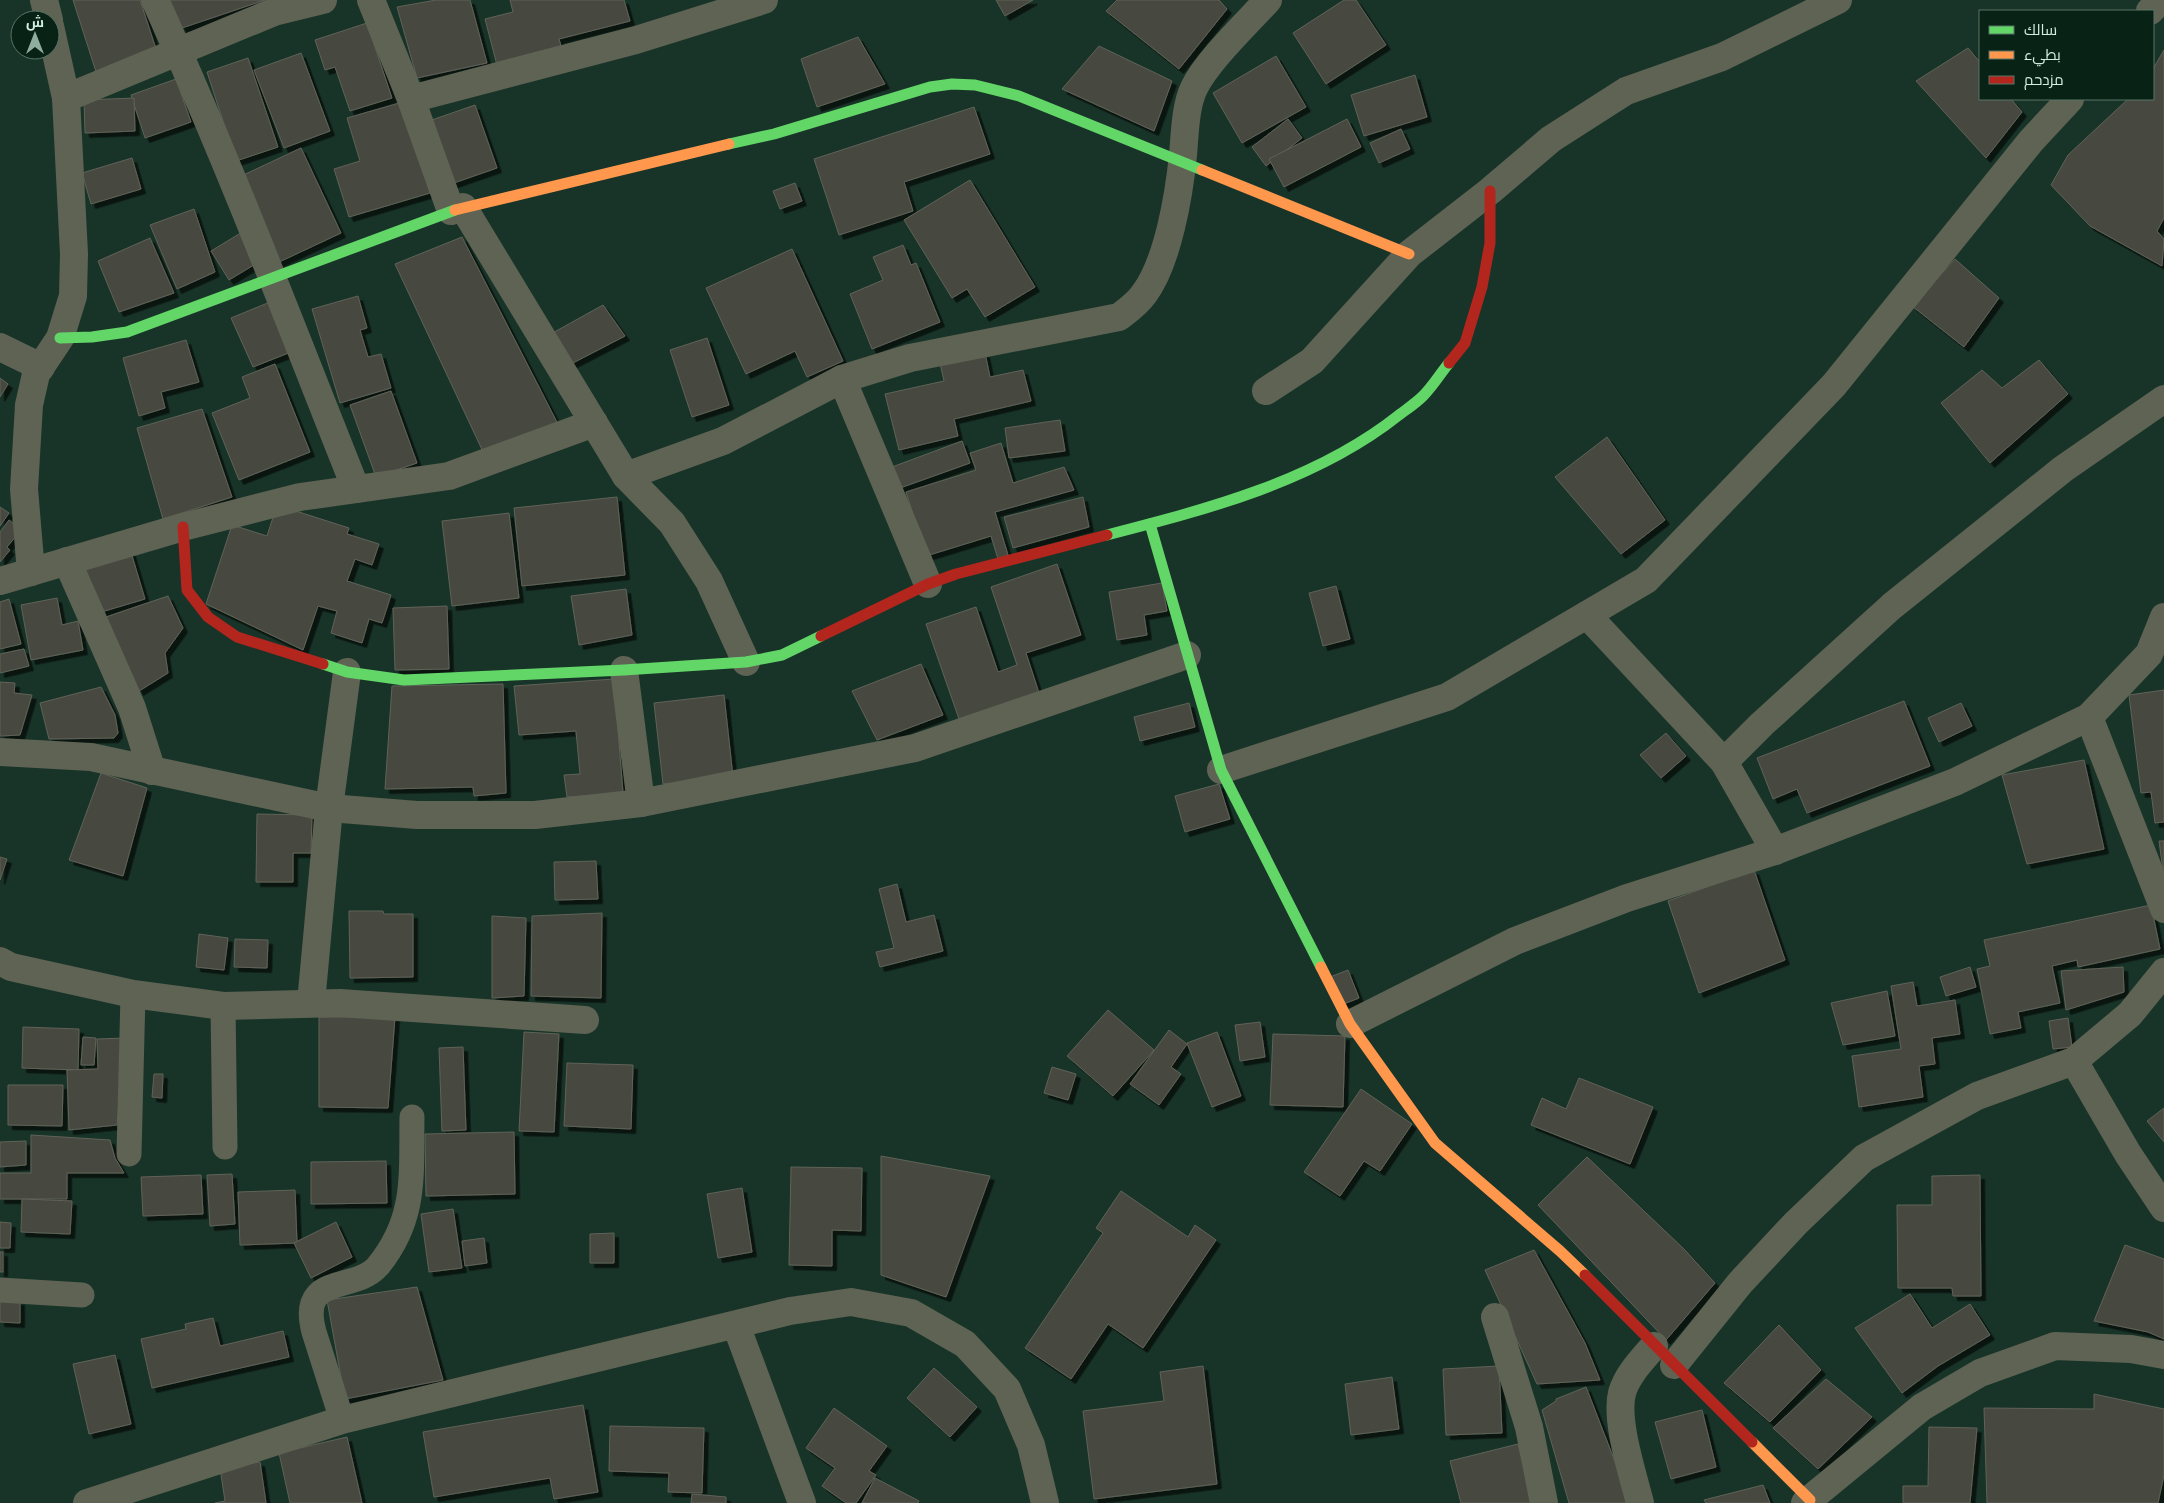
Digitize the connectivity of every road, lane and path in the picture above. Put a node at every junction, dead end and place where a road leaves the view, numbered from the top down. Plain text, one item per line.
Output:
1 (155, 0) edge
2 (323, 0) edge
3 (371, 0) edge
4 (764, 0) edge
5 (1838, 0) edge
6 (2161, 0) edge
7 (1252, 6) edge
8 (2151, 10) edge
9 (178, 51) junction
10 (58, 60) edge
11 (66, 98) junction
12 (410, 99) junction
13 (2069, 100) edge
14 (1182, 161) junction
15 (1490, 191) junction
16 (457, 209) junction
17 (1409, 254) junction
18 (271, 277) junction
19 (60, 338) junction
20 (0, 347) edge
21 (41, 367) junction
22 (842, 379) junction
23 (1266, 391) dead end
24 (2159, 409) edge
25 (594, 423) junction
26 (626, 476) junction
27 (356, 489) junction
28 (1150, 524) junction
29 (184, 527) junction
30 (67, 561) junction
31 (31, 572) junction
32 (0, 581) edge
33 (928, 584) junction
34 (1587, 615) junction
35 (2164, 617) edge
36 (1187, 655) junction
37 (2156, 658) edge
38 (746, 662) junction
39 (624, 670) junction
40 (347, 672) junction
41 (2089, 717) junction
42 (0, 752) edge
43 (1724, 762) junction
44 (1221, 770) junction
45 (152, 771) junction
46 (642, 803) junction
47 (329, 808) junction
48 (1776, 851) junction
49 (2164, 909) edge
50 (0, 961) edge
51 (2164, 972) edge
52 (133, 994) junction
53 (311, 1003) junction
54 (224, 1006) junction
55 (585, 1020) dead end
56 (1350, 1024) junction
57 (2074, 1061) junction
58 (412, 1117) dead end
59 (225, 1147) dead end
60 (129, 1154) dead end
61 (2164, 1208) edge
62 (0, 1290) edge
63 (82, 1294) dead end
64 (1496, 1317) dead end
65 (736, 1325) junction
66 (1654, 1346) junction
67 (2164, 1355) edge
68 (1674, 1365) junction
69 (342, 1420) junction
70 (1808, 1501) edge
71 (87, 1503) edge
72 (802, 1503) edge
73 (1045, 1503) edge
74 (1544, 1503) edge
75 (1640, 1503) edge

1 - 9 street
2 - 9 street
3 - 12 street
4 - 12 street
5 - 15 street
6 - 8 street
7 - 14 street
9 - 11 street
9 - 18 street
10 - 11 street
11 - 19 street
12 - 16 street
13 - 34 street
14 - 16 street
14 - 17 street
14 - 22 street
15 - 17 street
15 - 28 street
16 - 18 street
16 - 25 street
17 - 23 street
18 - 19 street
18 - 27 street
19 - 21 street
20 - 21 street
21 - 31 street
22 - 26 street
22 - 33 street
24 - 43 street
25 - 26 street
25 - 27 street
26 - 38 street
27 - 29 street
28 - 33 street
28 - 36 street
29 - 30 street
29 - 40 street
30 - 31 street
30 - 45 street
31 - 32 street
33 - 38 street
34 - 43 street
34 - 44 street
35 - 37 street
36 - 44 street
36 - 46 street
37 - 41 street
38 - 39 street
39 - 40 street
39 - 46 street
40 - 47 street
41 - 48 street
41 - 49 street
42 - 45 street
43 - 48 street
44 - 56 street
45 - 47 street
46 - 47 street
47 - 53 street
48 - 56 street
50 - 52 street
51 - 57 street
52 - 54 street
52 - 60 lane
53 - 54 street
53 - 55 street
54 - 59 lane
56 - 66 street
57 - 61 street
57 - 68 street
58 - 69 lane
62 - 63 lane
64 - 74 street
65 - 69 street
65 - 72 street
65 - 73 street
66 - 68 street
66 - 75 street
67 - 70 street
68 - 70 street
69 - 71 street

